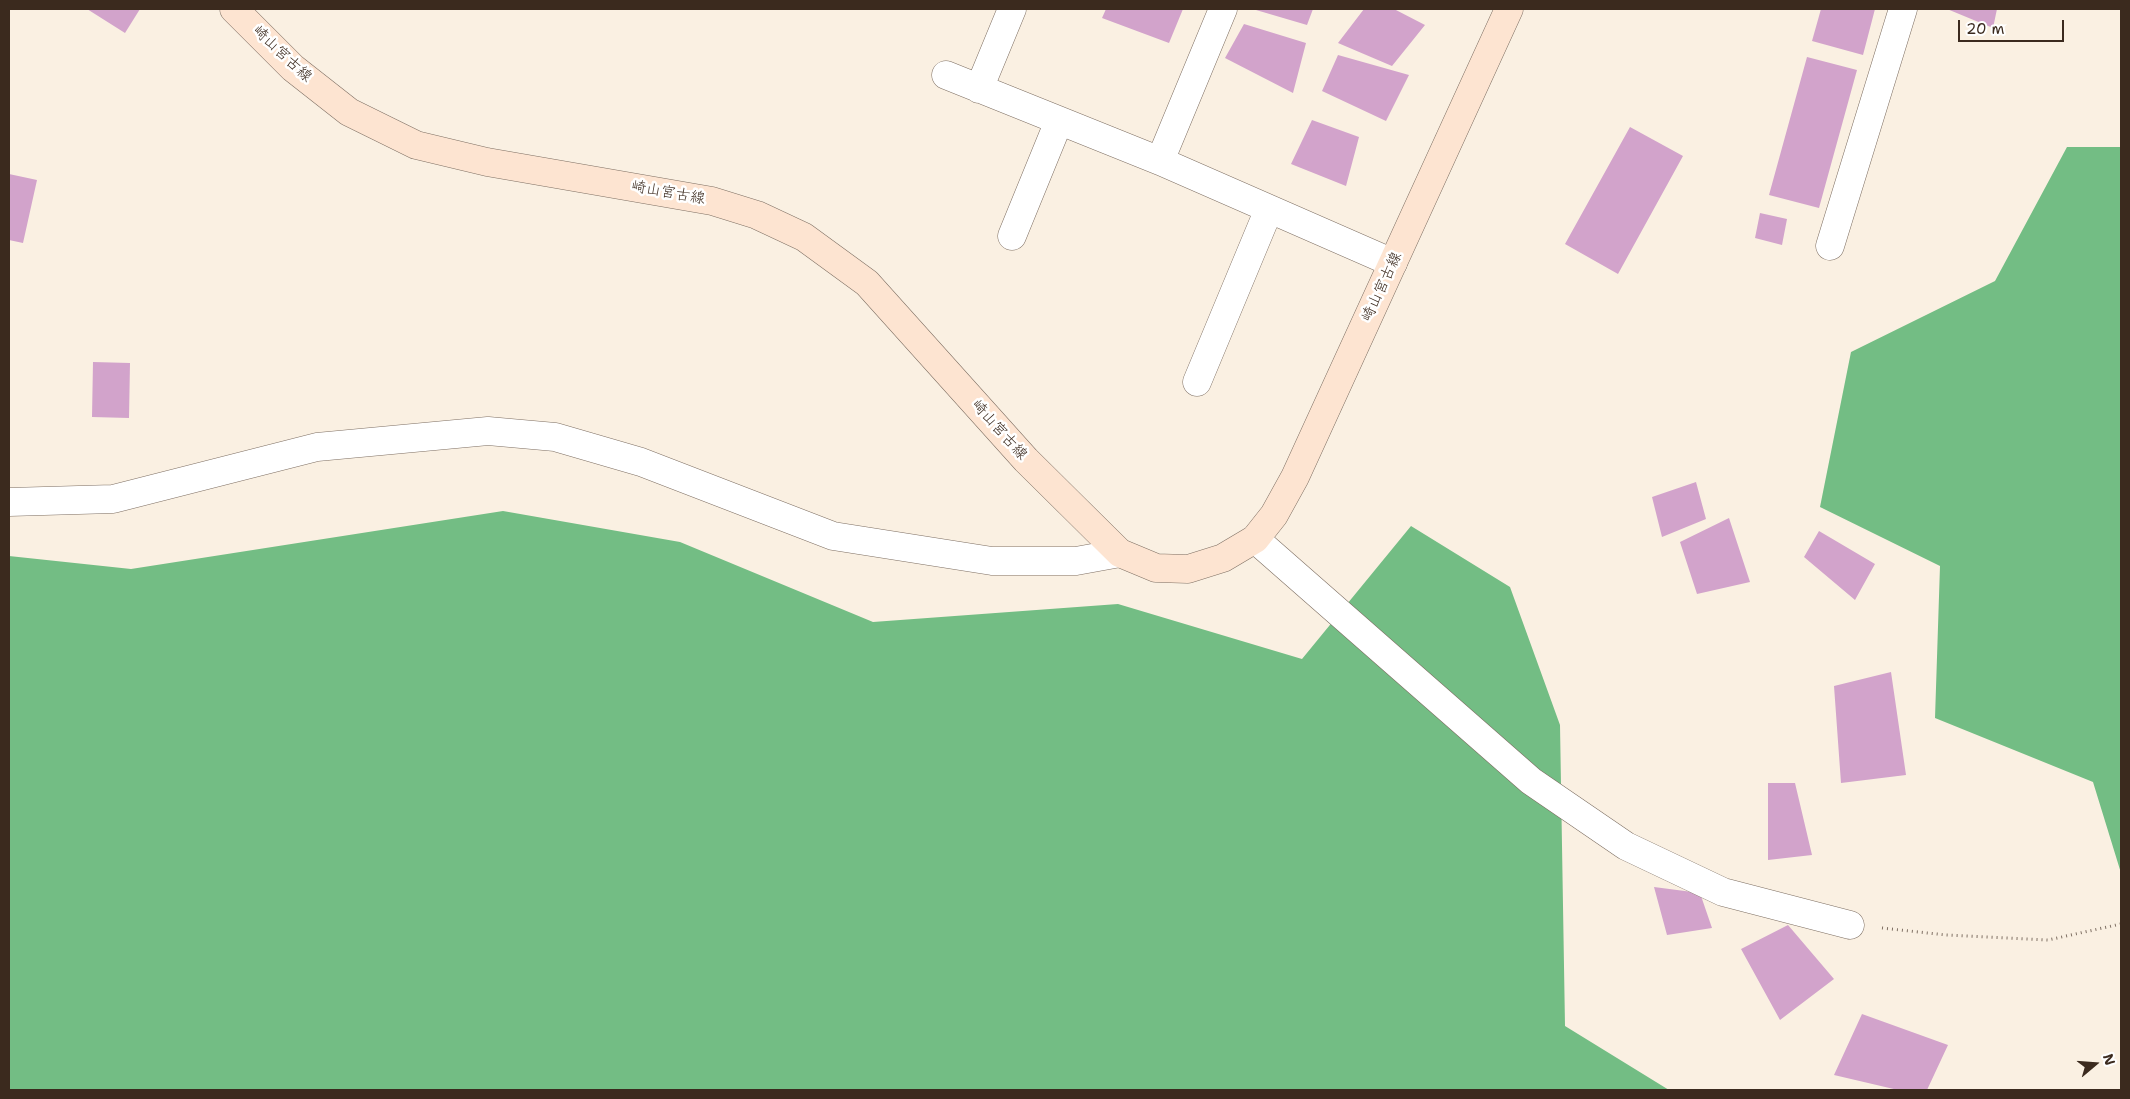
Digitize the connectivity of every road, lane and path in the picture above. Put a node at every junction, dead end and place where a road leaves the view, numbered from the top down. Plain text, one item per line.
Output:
1 (234, 9) edge
2 (1012, 9) edge
3 (1223, 9) edge
4 (1509, 9) edge
5 (1903, 9) edge
6 (946, 75) dead end
7 (979, 88) junction
8 (1059, 121) junction
9 (1160, 162) junction
10 (1269, 209) junction
11 (1012, 236) dead end
12 (1830, 246) dead end
13 (1393, 263) junction
14 (1197, 382) dead end
15 (9, 502) edge
16 (1255, 539) junction
17 (1120, 553) junction
18 (2121, 924) edge
19 (1850, 925) joint

1 - 17 main road, 崎山宮古線
2 - 7 street
3 - 9 street
4 - 13 main road, 崎山宮古線
5 - 12 street
6 - 7 street
7 - 8 street
8 - 9 street
8 - 11 street
9 - 10 street
10 - 13 street
10 - 14 street
13 - 16 main road, 崎山宮古線
15 - 17 street
16 - 17 main road, 崎山宮古線
16 - 19 street
18 - 19 path

